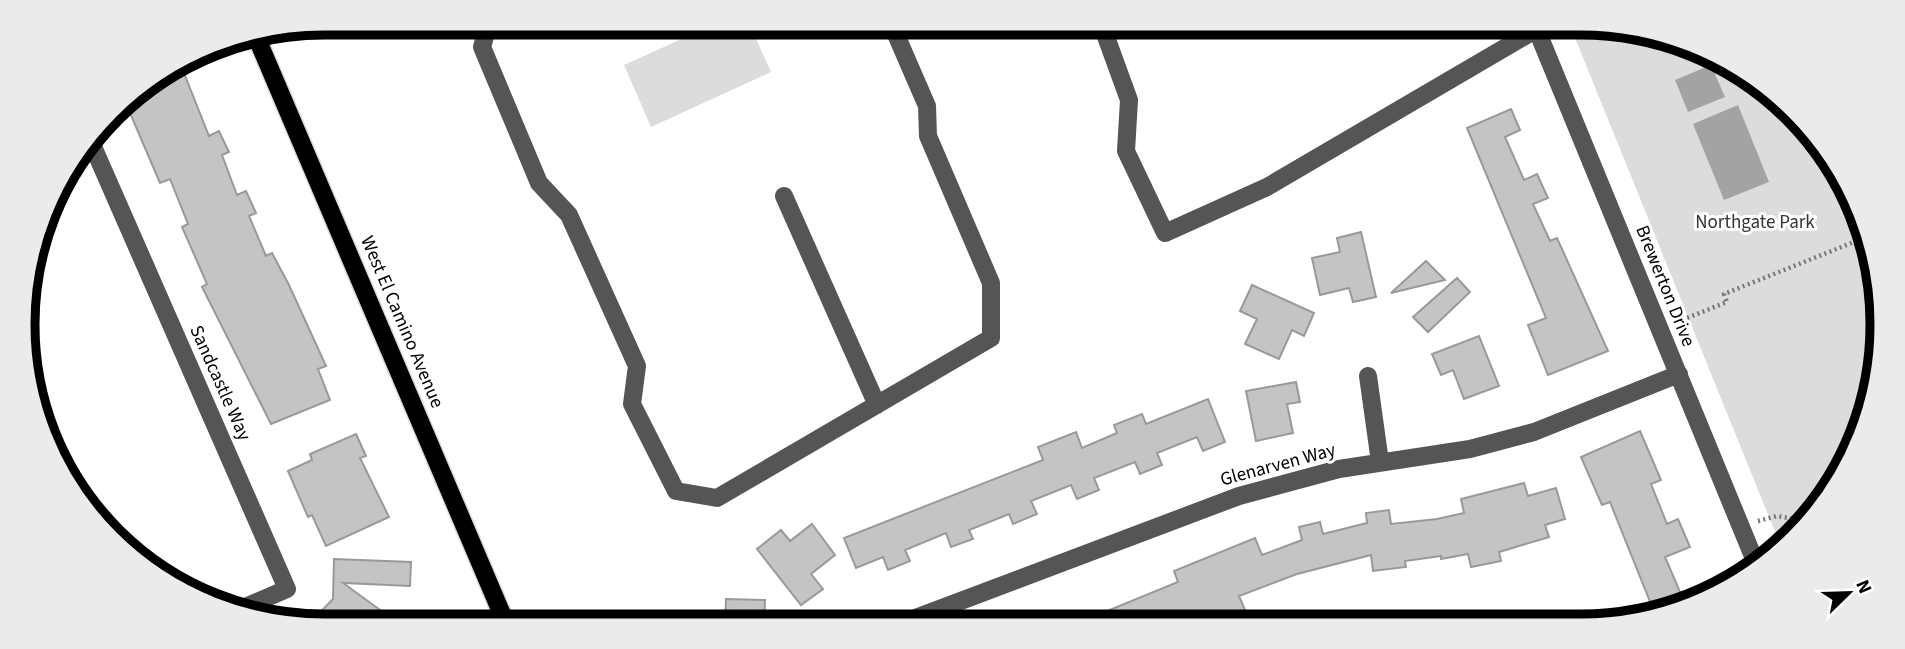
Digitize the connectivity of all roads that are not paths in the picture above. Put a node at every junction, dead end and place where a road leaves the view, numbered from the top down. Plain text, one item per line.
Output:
1 (486, 35) edge
2 (896, 35) edge
3 (1105, 35) edge
4 (1520, 35) edge
5 (1539, 35) edge
6 (259, 43) edge
7 (95, 148) edge
8 (784, 196) dead end
9 (1679, 374) junction
10 (1368, 376) dead end
11 (877, 405) junction
12 (1380, 462) junction
13 (1753, 557) edge
14 (251, 604) edge
15 (502, 614) edge
16 (926, 614) edge

1 - 11 street
2 - 11 street
3 - 4 street
5 - 9 street, Brewerton Drive
6 - 15 main road, West El Camino Avenue
7 - 14 street, Sandcastle Way
8 - 11 street
9 - 12 street, Glenarven Way
9 - 13 street, Brewerton Drive
10 - 12 street
12 - 16 street, Glenarven Way

